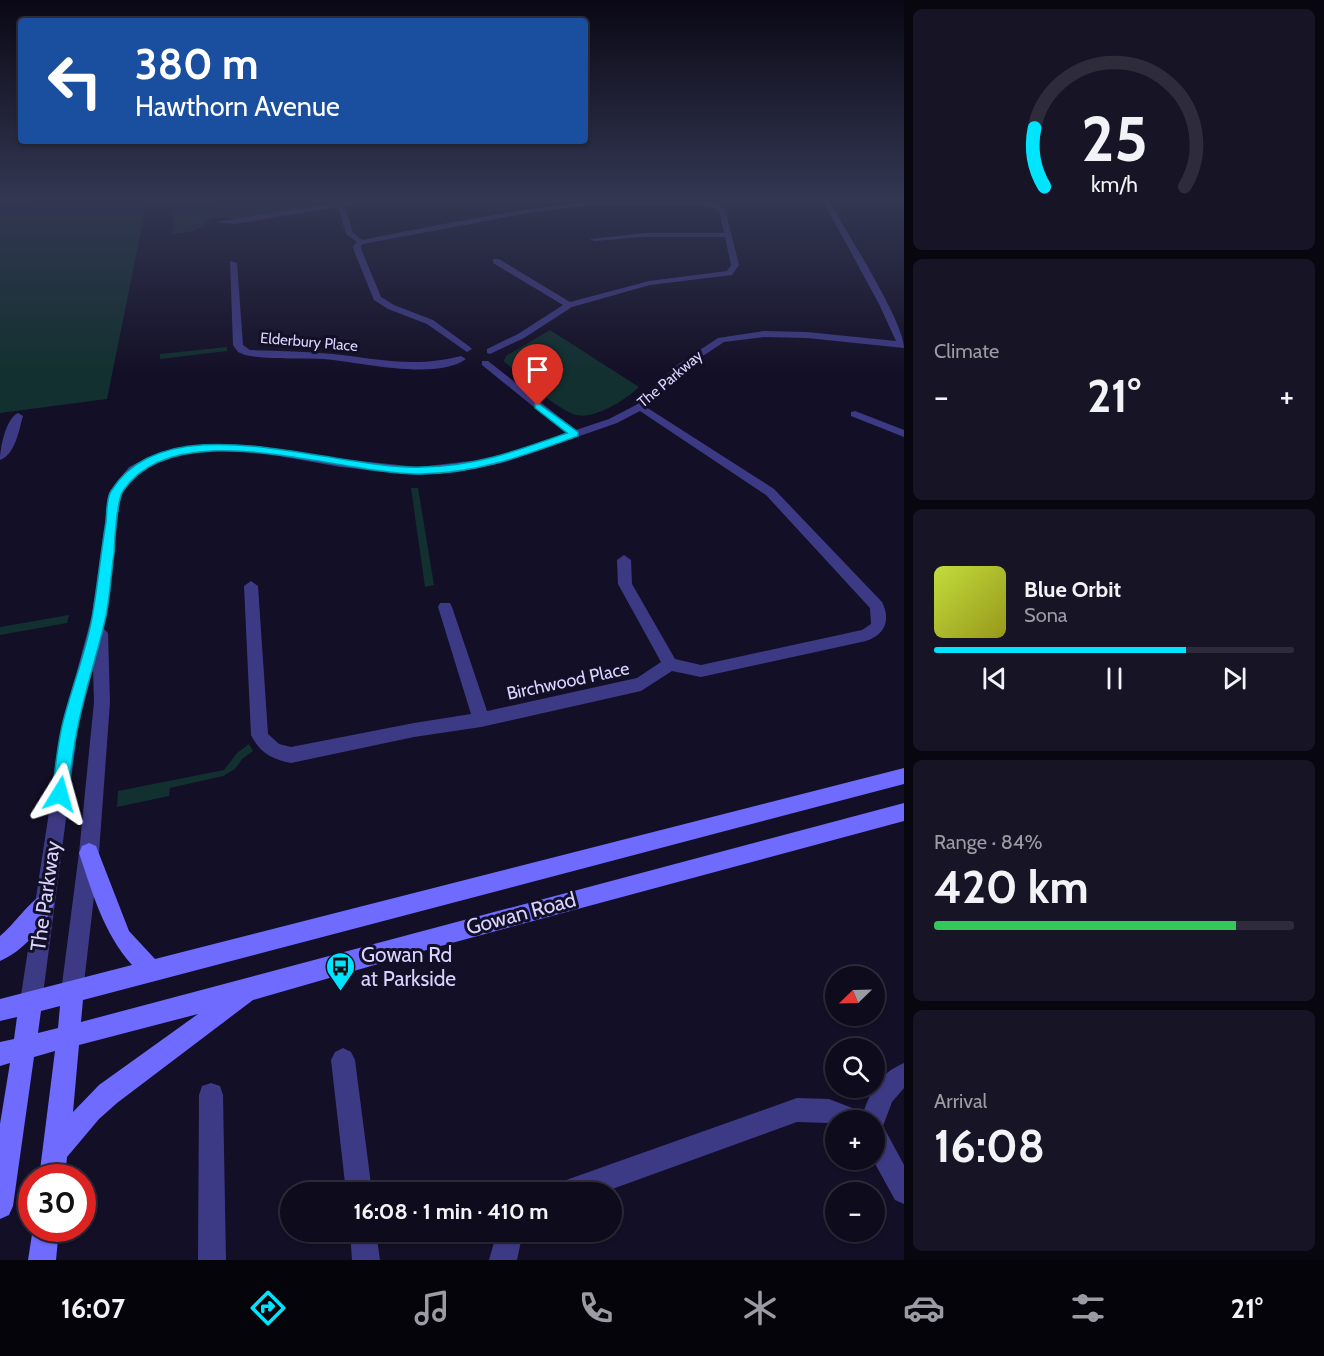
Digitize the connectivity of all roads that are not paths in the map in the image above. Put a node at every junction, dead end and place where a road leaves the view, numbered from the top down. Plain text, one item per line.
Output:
1 (361, 258) edge
2 (733, 258) edge
3 (857, 258) edge
4 (496, 261) dead end
5 (233, 263) dead end
6 (569, 305) junction
7 (903, 345) edge
8 (474, 348) junction
9 (490, 351) junction
10 (461, 359) junction
11 (477, 364) junction
12 (640, 407) junction
13 (855, 414) dead end
14 (18, 416) dead end
15 (574, 434) junction
16 (904, 434) edge
17 (0, 457) edge
18 (624, 560) dead end
19 (251, 586) dead end
20 (445, 607) dead end
21 (99, 615) junction
22 (670, 664) junction
23 (481, 720) junction
24 (904, 776) edge
25 (904, 812) edge
26 (89, 853) junction
27 (44, 904) junction
28 (0, 951) edge
29 (150, 970) junction
30 (251, 989) junction
31 (72, 992) junction
32 (31, 1002) junction
33 (0, 1010) edge
34 (68, 1036) junction
35 (24, 1047) junction
36 (0, 1054) edge
37 (343, 1060) dead end
38 (904, 1075) edge
39 (211, 1095) dead end
40 (876, 1110) edge
41 (825, 1111) edge
42 (55, 1152) junction
43 (885, 1156) edge
44 (54, 1164) edge
45 (358, 1182) edge
46 (597, 1182) edge
47 (904, 1191) edge
48 (0, 1206) edge
49 (44, 1242) edge
50 (364, 1242) edge
51 (508, 1242) edge
52 (42, 1260) edge
53 (212, 1260) edge
54 (366, 1260) edge
55 (503, 1260) edge

1 - 8 street
2 - 6 street
3 - 7 street
4 - 6 street
5 - 10 street, Elderbury Place
6 - 9 street
7 - 12 street, The Parkway
8 - 9 street
8 - 10 street
9 - 11 street
10 - 11 street
11 - 15 street
12 - 15 street, The Parkway
12 - 22 street
13 - 16 street
14 - 17 street
15 - 21 street, The Parkway
18 - 22 street
19 - 23 street, Birchwood Place
20 - 23 street
21 - 26 street, The Parkway
21 - 27 street, The Parkway
22 - 23 street, Birchwood Place
24 - 29 main road, Gowan Road
25 - 30 main road, Gowan Road
26 - 29 main road
26 - 31 street, The Parkway
27 - 28 main road
27 - 32 street, The Parkway
29 - 31 main road, Gowan Road
30 - 34 main road, Gowan Road
30 - 42 main road
31 - 32 main road, Gowan Road
31 - 34 main road
32 - 33 main road, Gowan Road
32 - 35 main road
34 - 35 main road, Gowan Road
34 - 42 main road
35 - 36 main road, Gowan Road
35 - 48 main road
37 - 45 street
38 - 40 street
39 - 53 street
41 - 46 street
42 - 44 main road
43 - 47 street
49 - 52 main road
50 - 54 street
51 - 55 street

